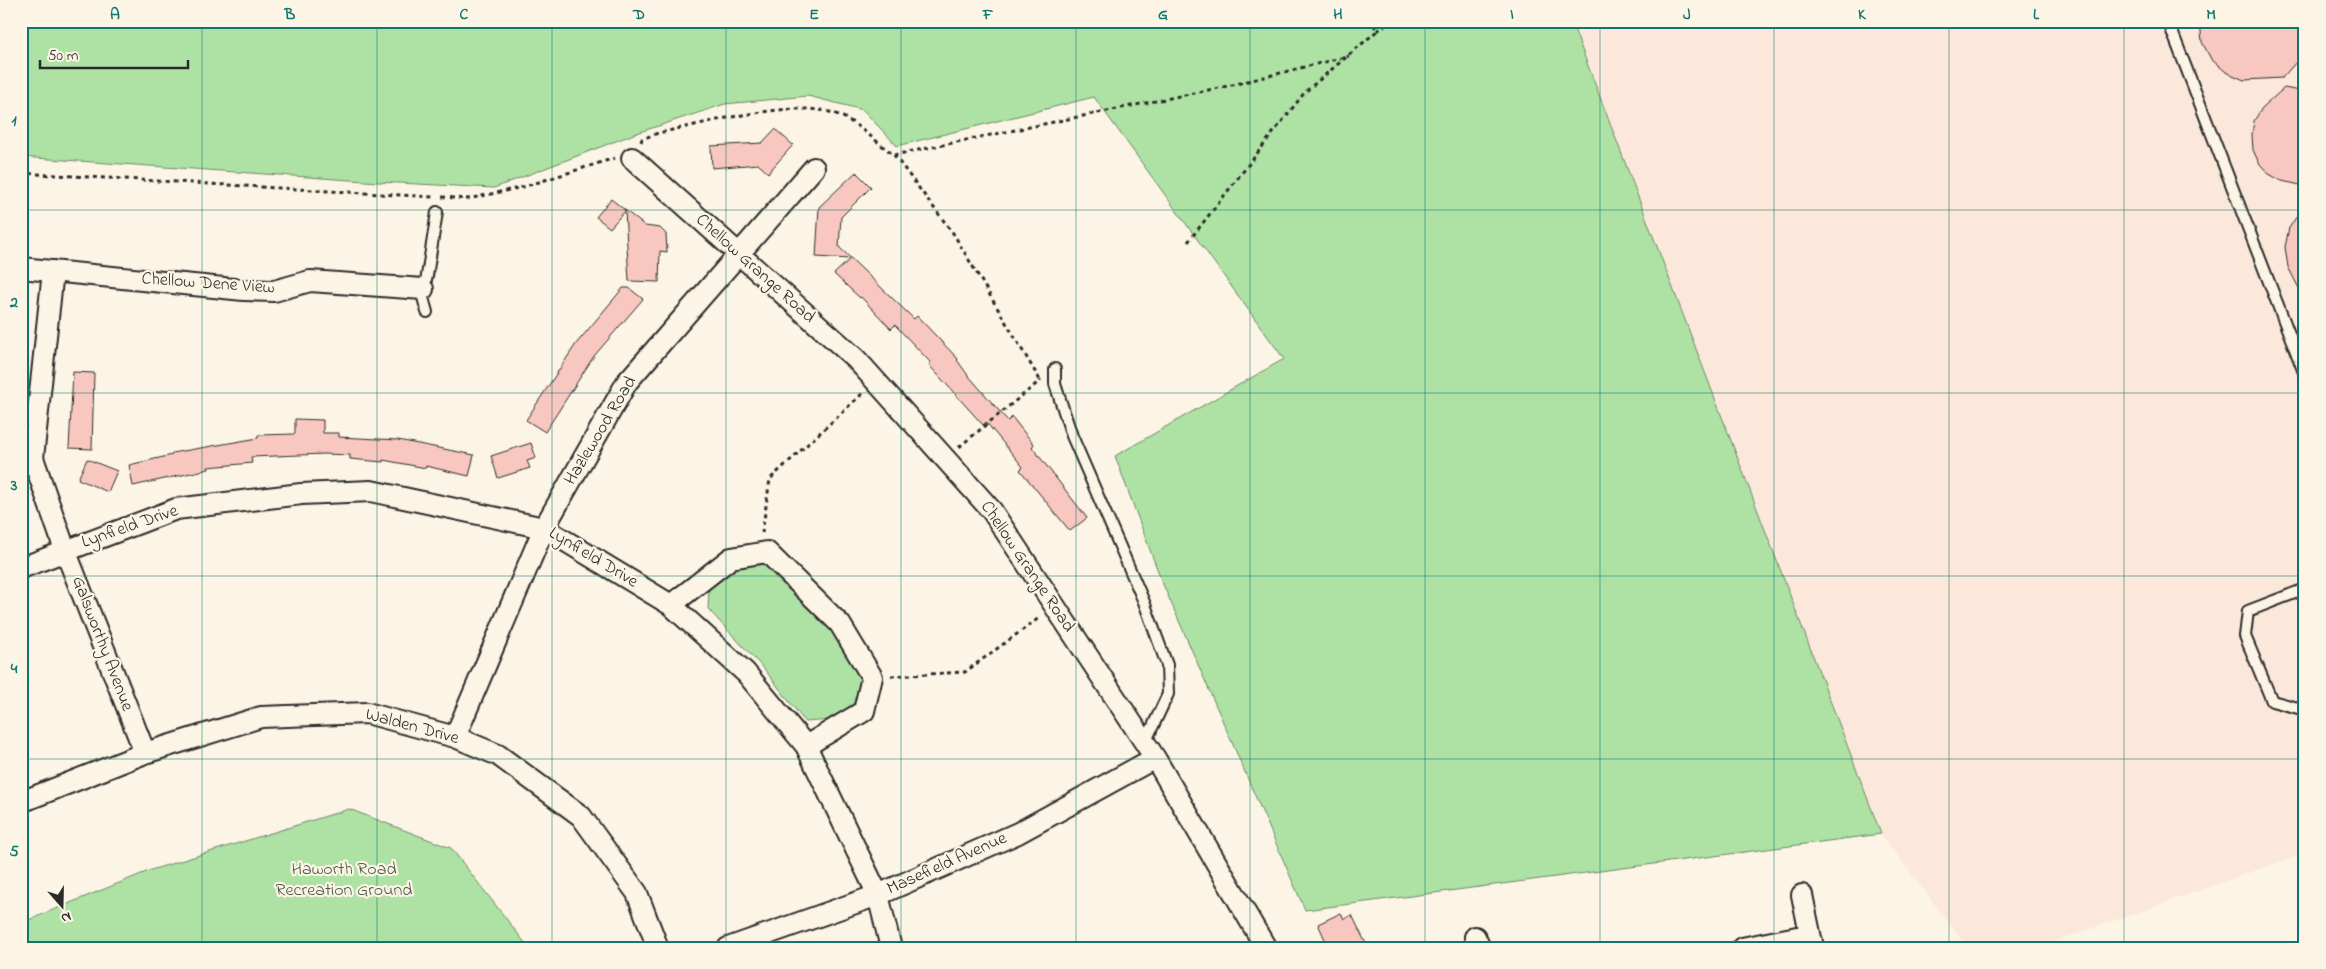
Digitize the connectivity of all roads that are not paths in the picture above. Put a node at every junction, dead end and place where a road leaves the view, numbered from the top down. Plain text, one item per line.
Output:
1 (2168, 21) edge
2 (632, 158) road end
3 (814, 168) dead end
4 (437, 212) dead end
5 (739, 254) junction
6 (21, 268) edge
7 (54, 271) junction
8 (423, 289) junction
9 (427, 312) dead end
10 (1055, 369) road end
11 (2305, 375) edge
12 (544, 528) junction
13 (65, 550) junction
14 (21, 568) edge
15 (2305, 589) edge
16 (671, 605) junction
17 (2305, 706) edge
18 (455, 736) junction
19 (806, 746) junction
20 (1150, 751) junction
21 (145, 753) junction
22 (21, 802) edge
23 (878, 895) junction
24 (1802, 895) dead end
25 (1813, 944) edge
26 (658, 948) edge
27 (728, 948) edge
28 (891, 948) edge
29 (1266, 948) edge
30 (1742, 948) edge

1 - 11 lane
2 - 5 street, Chellow Grange Road
3 - 5 street, Hazlewood Road
4 - 8 lane
5 - 12 street, Hazlewood Road
5 - 20 street, Chellow Grange Road
6 - 7 street, Chellow Dene View
7 - 8 street, Chellow Dene View
7 - 13 street, Galsworthy Avenue
8 - 9 lane
10 - 20 lane
12 - 13 street, Lynfield Drive
12 - 16 street, Lynfield Drive
12 - 18 street, Hazlewood Road
13 - 14 street, Lynfield Drive
13 - 21 street, Galsworthy Avenue
15 - 17 lane
16 - 19 street, Lynfield Drive
16 - 19 street
18 - 21 street, Walden Drive
18 - 26 street, Walden Drive
19 - 23 street, Lynfield Drive
20 - 23 street, Masefield Avenue
20 - 29 street, Chellow Grange Road
21 - 22 street, Walden Drive
23 - 27 street, Masefield Avenue
23 - 28 street, Lynfield Drive
24 - 25 street
25 - 30 street

